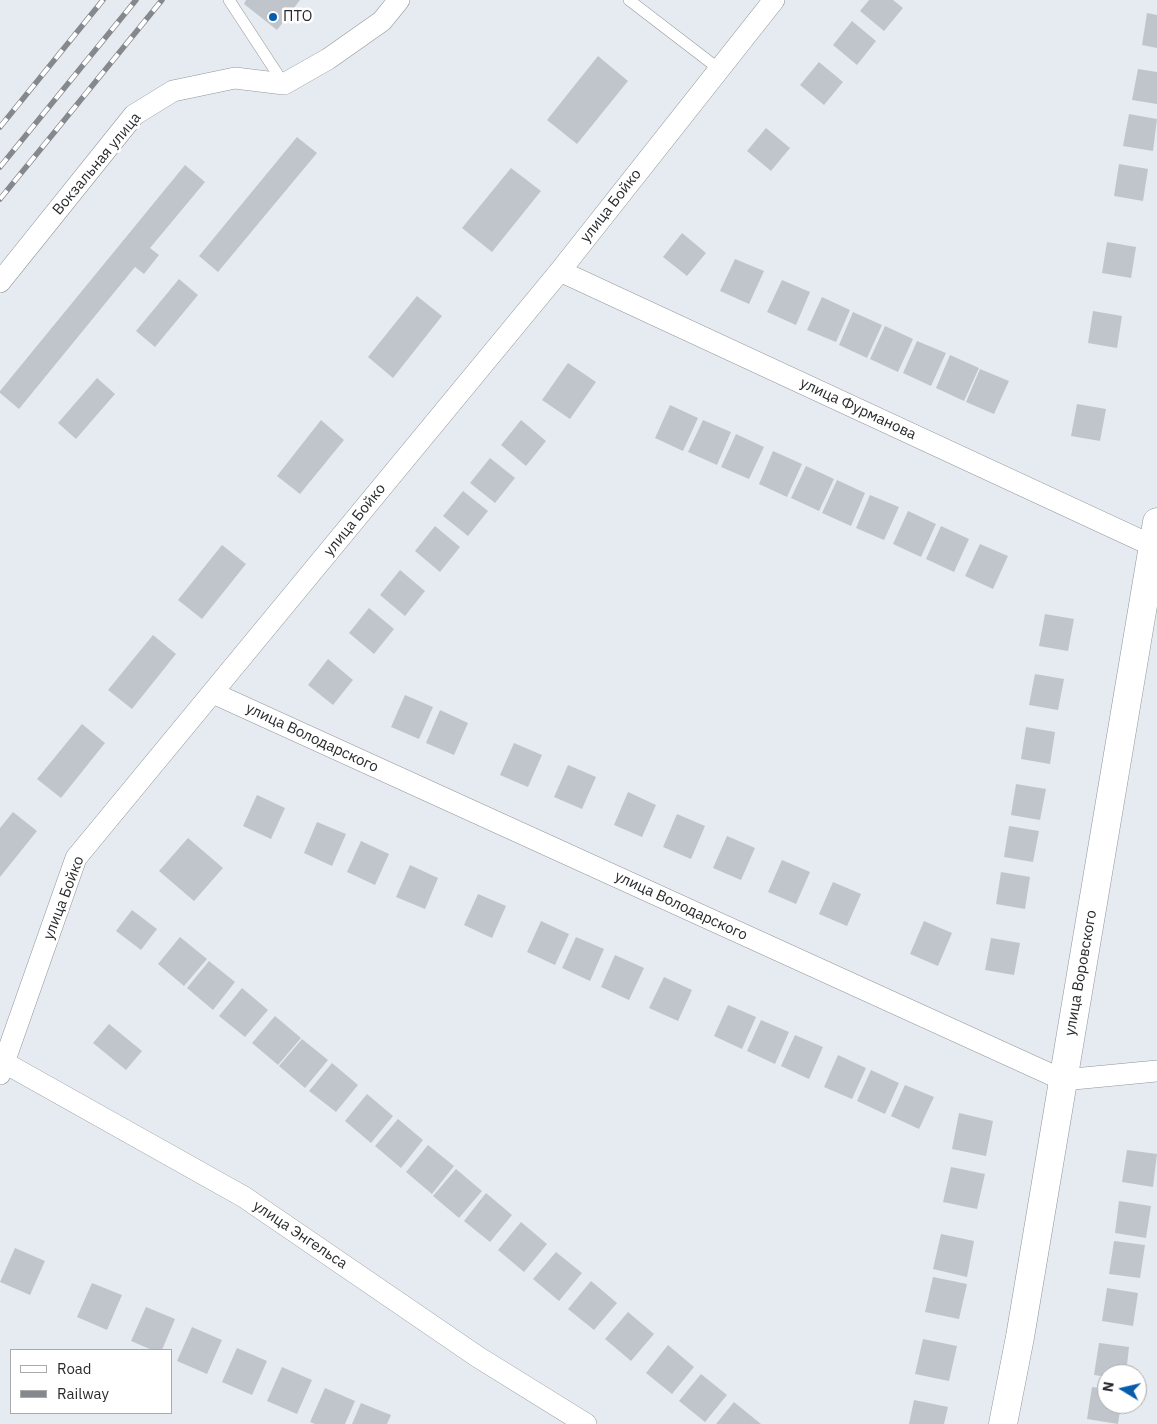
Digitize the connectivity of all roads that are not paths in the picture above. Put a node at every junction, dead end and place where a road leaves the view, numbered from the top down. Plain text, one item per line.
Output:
1 (229, 0) edge
2 (399, 0) edge
3 (629, 0) edge
4 (774, 0) edge
5 (719, 69) junction
6 (284, 84) junction
7 (560, 271) junction
8 (0, 282) edge
9 (1156, 538) edge
10 (213, 692) junction
11 (2, 1068) edge
12 (1157, 1071) edge
13 (1063, 1080) junction
14 (586, 1424) edge
15 (1003, 1424) edge

1 - 6 lane
2 - 6 street
3 - 5 lane
4 - 5 street, улица Бойко
5 - 7 street, улица Бойко
6 - 8 street, Вокзальная улица
7 - 9 street, улица Фурманова
7 - 10 street, улица Бойко
9 - 13 street, улица Воровского
10 - 11 street, улица Бойко
10 - 13 street, улица Володарского
11 - 14 street, улица Энгельса
12 - 13 street
13 - 15 street, улица Воровского

